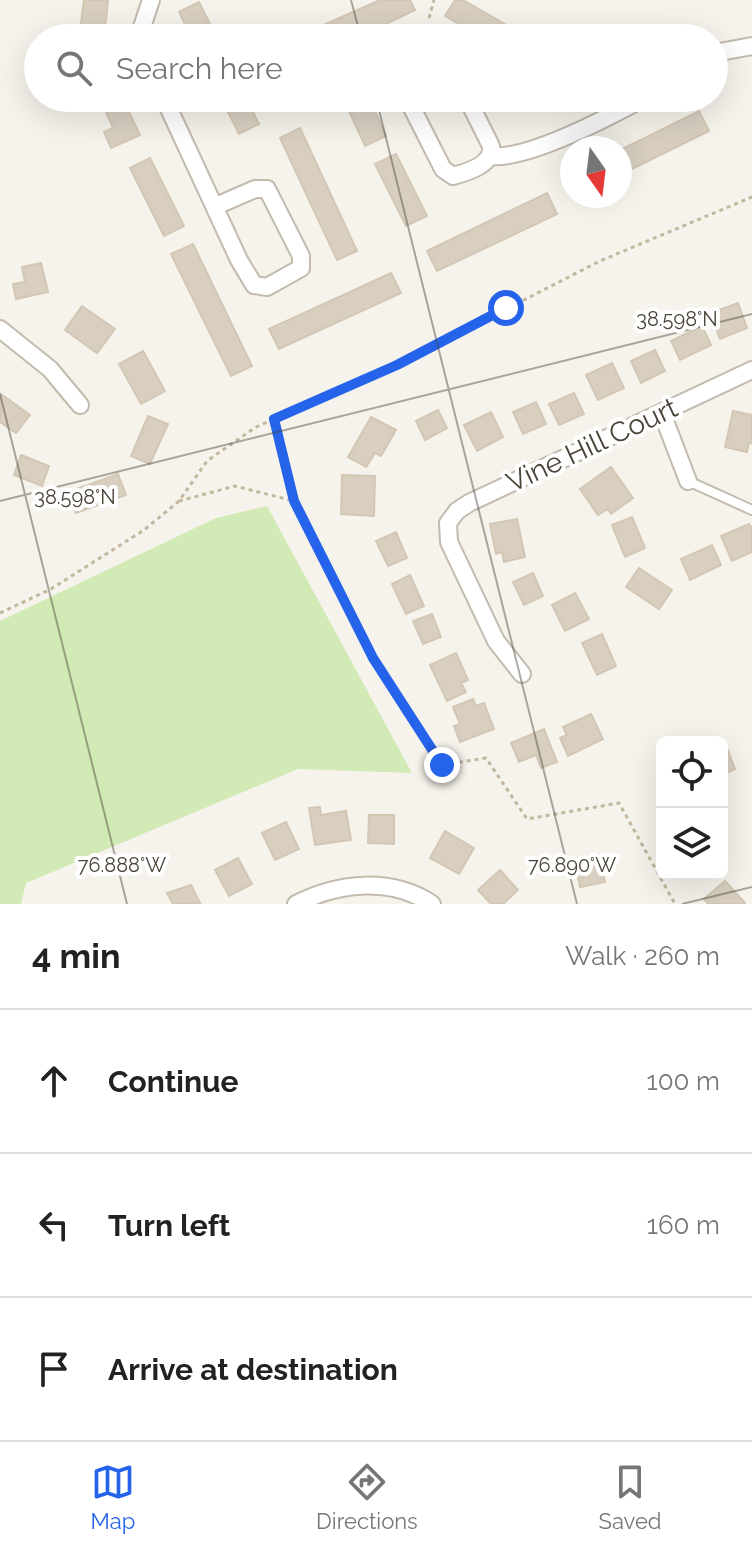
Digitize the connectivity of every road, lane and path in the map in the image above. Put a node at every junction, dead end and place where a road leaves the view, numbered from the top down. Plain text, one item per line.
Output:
1 (151, 0) edge
2 (434, 0) edge
3 (429, 18) dead end
4 (143, 24) edge
5 (752, 46) edge
6 (728, 50) edge
7 (171, 112) edge
8 (414, 112) edge
9 (474, 112) edge
10 (615, 112) edge
11 (491, 156) junction
12 (752, 197) edge
13 (216, 206) junction
14 (0, 329) edge
15 (752, 370) edge
16 (80, 405) dead end
17 (662, 413) junction
18 (274, 419) junction
19 (688, 481) joint
20 (179, 501) junction
21 (294, 501) junction
22 (752, 510) edge
23 (0, 613) edge
24 (522, 674) dead end
25 (296, 904) edge
26 (432, 904) edge
27 (675, 904) edge

1 - 4 street
2 - 3 path
5 - 6 street
7 - 13 street
8 - 11 street
9 - 11 street
10 - 11 street
12 - 18 path
13 - 13 street
14 - 16 street
15 - 17 street, Vine Hill Court
17 - 19 street
17 - 24 street, Vine Hill Court
18 - 20 path
18 - 21 path
19 - 22 lane
20 - 21 path
20 - 23 path
21 - 27 path
25 - 26 street

